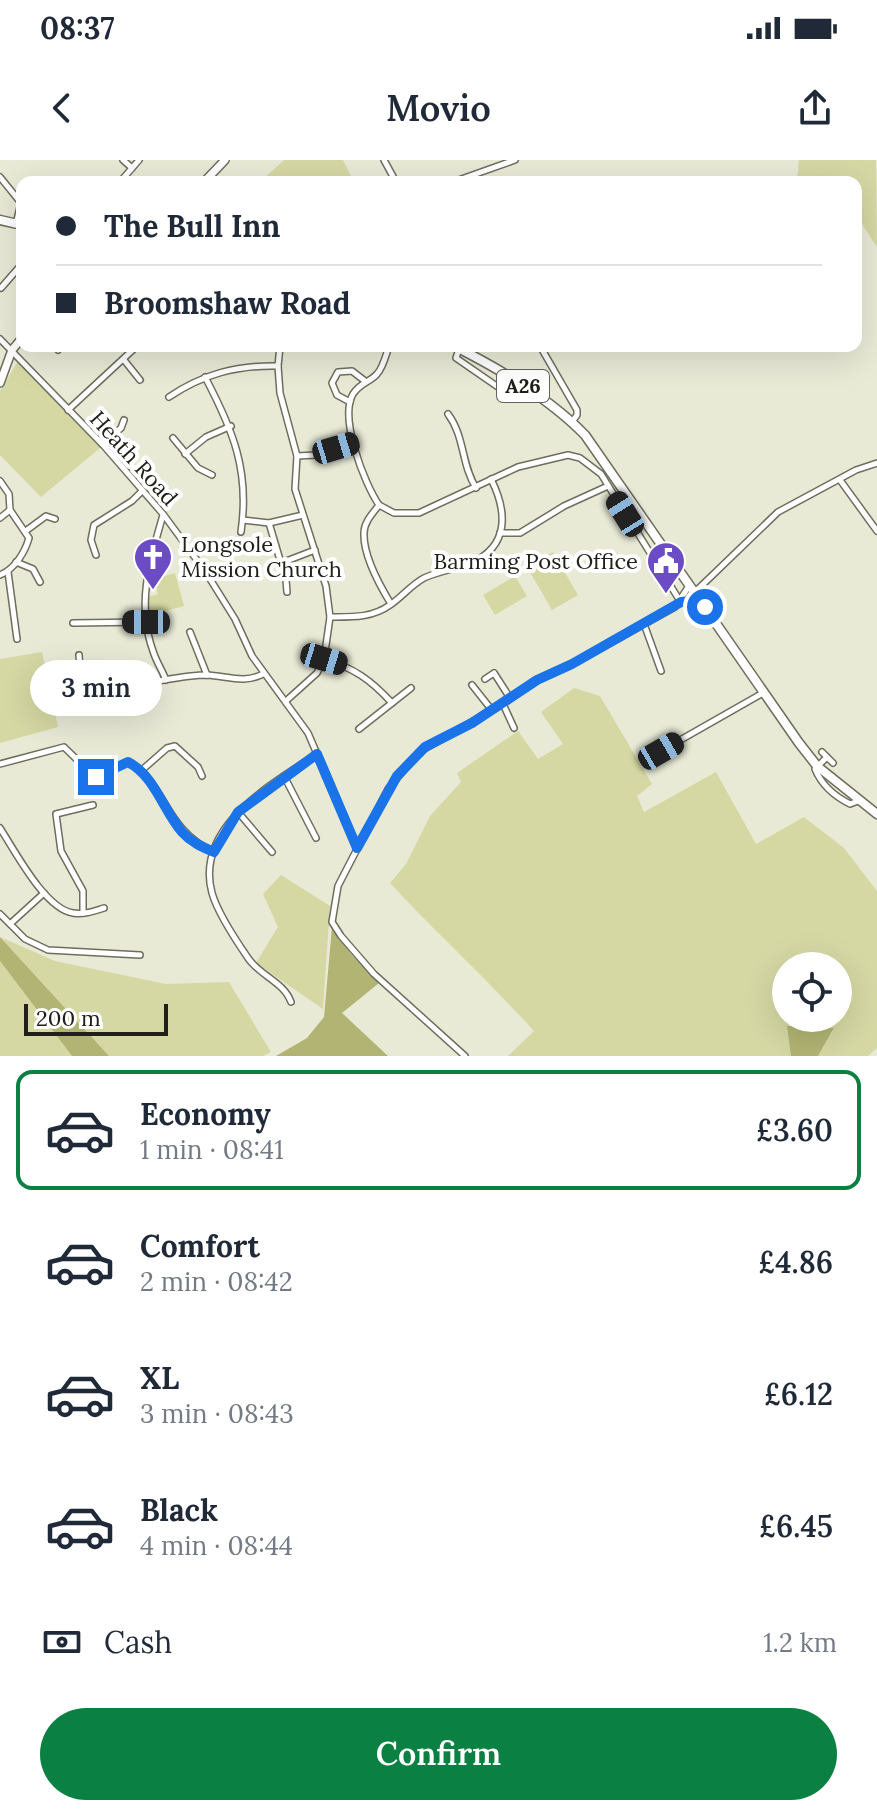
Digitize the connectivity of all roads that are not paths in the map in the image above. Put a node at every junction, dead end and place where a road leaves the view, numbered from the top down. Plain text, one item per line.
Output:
1 (123, 160) edge
2 (139, 160) edge
3 (225, 160) edge
4 (515, 160) edge
5 (132, 168) junction
6 (125, 176) edge
7 (210, 176) edge
8 (470, 176) edge
9 (0, 177) edge
10 (16, 197) edge
11 (16, 271) edge
12 (1, 288) edge
13 (0, 339) edge
14 (16, 345) edge
15 (12, 350) junction
16 (131, 352) edge
17 (279, 352) edge
18 (387, 352) edge
19 (457, 352) edge
20 (465, 352) edge
21 (543, 352) edge
22 (124, 360) junction
23 (278, 366) junction
24 (205, 377) junction
25 (140, 380) dead end
26 (365, 381) junction
27 (0, 383) edge
28 (525, 388) junction
29 (169, 397) dead end
30 (350, 402) junction
31 (68, 410) junction
32 (448, 414) dead end
33 (124, 420) dead end
34 (572, 422) junction
35 (231, 426) junction
36 (173, 438) dead end
37 (354, 443) junction
38 (102, 444) junction
39 (185, 454) junction
40 (297, 456) junction
41 (877, 463) edge
42 (212, 475) dead end
43 (491, 479) junction
44 (840, 480) junction
45 (0, 481) edge
46 (608, 486) junction
47 (476, 488) junction
48 (142, 491) junction
49 (379, 505) junction
50 (637, 506) junction
51 (10, 510) junction
52 (163, 514) junction
53 (625, 514) junction
54 (303, 515) junction
55 (0, 518) edge
56 (55, 519) dead end
57 (243, 520) junction
58 (269, 523) junction
59 (27, 530) junction
60 (877, 531) edge
61 (241, 532) dead end
62 (500, 533) junction
63 (315, 550) junction
64 (96, 555) dead end
65 (16, 562) junction
66 (281, 563) junction
67 (8, 572) junction
68 (0, 575) edge
69 (40, 582) dead end
70 (287, 592) dead end
71 (695, 592) junction
72 (681, 602) junction
73 (391, 604) junction
74 (330, 617) junction
75 (146, 622) junction
76 (73, 623) dead end
77 (644, 624) junction
78 (190, 632) dead end
79 (17, 639) dead end
80 (79, 655) dead end
81 (324, 659) junction
82 (661, 671) dead end
83 (263, 674) junction
84 (207, 675) junction
85 (485, 679) dead end
86 (166, 680) junction
87 (472, 685) dead end
88 (412, 687) dead end
89 (763, 693) junction
90 (510, 698) junction
91 (287, 700) junction
92 (392, 703) junction
93 (503, 704) junction
94 (491, 709) junction
95 (514, 728) dead end
96 (359, 729) dead end
97 (661, 751) dead end
98 (317, 754) junction
99 (833, 763) dead end
100 (0, 764) edge
101 (817, 766) junction
102 (142, 770) junction
103 (202, 776) dead end
104 (284, 776) junction
105 (93, 805) dead end
106 (238, 812) junction
107 (877, 814) edge
108 (0, 828) edge
109 (316, 838) dead end
110 (357, 848) junction
111 (214, 852) junction
112 (272, 852) dead end
113 (44, 893) junction
114 (104, 908) dead end
115 (83, 913) junction
116 (0, 914) edge
117 (10, 924) junction
118 (140, 955) dead end
119 (291, 1002) dead end
120 (465, 1056) edge

1 - 5 street
2 - 5 street
3 - 7 main road
4 - 8 street
5 - 6 street
9 - 10 street
11 - 12 street
13 - 15 street, Heath Road
14 - 15 main road
15 - 27 main road
15 - 31 street, Heath Road
16 - 22 street
17 - 23 street
18 - 26 street
19 - 28 street
20 - 28 main road, A26
21 - 34 street
22 - 25 street
22 - 31 street
23 - 24 street
23 - 40 street
24 - 29 street
24 - 35 street
26 - 30 street
26 - 30 street
28 - 34 main road, A26
30 - 37 street
31 - 38 street, Heath Road
32 - 47 street
33 - 38 street
34 - 50 main road, A26
35 - 39 street
35 - 57 street
36 - 39 street
37 - 40 street
37 - 49 street
38 - 48 street, Heath Road
39 - 42 street
40 - 54 street
41 - 44 street
43 - 46 street
43 - 47 street
43 - 62 street
44 - 60 street
44 - 71 street
45 - 51 street
46 - 53 street
46 - 62 street
47 - 49 street
48 - 52 street, Heath Road
48 - 64 street
49 - 73 street
50 - 53 street
50 - 71 main road, A26
51 - 55 street
51 - 59 street
52 - 75 street
52 - 83 street, Heath Road
53 - 72 street
54 - 58 street
54 - 63 street
56 - 59 street
57 - 58 street
57 - 61 street
58 - 66 street
59 - 65 street
62 - 73 street
63 - 66 street
63 - 74 street
65 - 67 street
65 - 69 street
66 - 70 street
67 - 68 street
67 - 79 street
71 - 72 street
71 - 72 street
71 - 89 main road, A26
72 - 77 street
73 - 74 street
74 - 81 street
75 - 76 street
75 - 86 street
77 - 82 street
77 - 90 street
78 - 84 street
80 - 86 street
81 - 91 street
81 - 92 street
83 - 84 street
83 - 91 street, Heath Road
84 - 86 street
85 - 90 street
87 - 94 street
88 - 92 street
89 - 97 street
89 - 101 main road, A26
90 - 93 street
91 - 98 street, Heath Road
92 - 96 street
93 - 94 street
93 - 95 street
94 - 110 street
98 - 104 street
98 - 110 street, Heath Road
99 - 101 street
100 - 102 street
101 - 107 main road, A26
102 - 103 street
102 - 111 street
104 - 106 street
104 - 109 street
105 - 115 street
106 - 111 street
106 - 112 street
108 - 113 street
110 - 120 street
111 - 119 street
113 - 115 street
113 - 117 street
114 - 115 street
116 - 117 street
117 - 118 street

